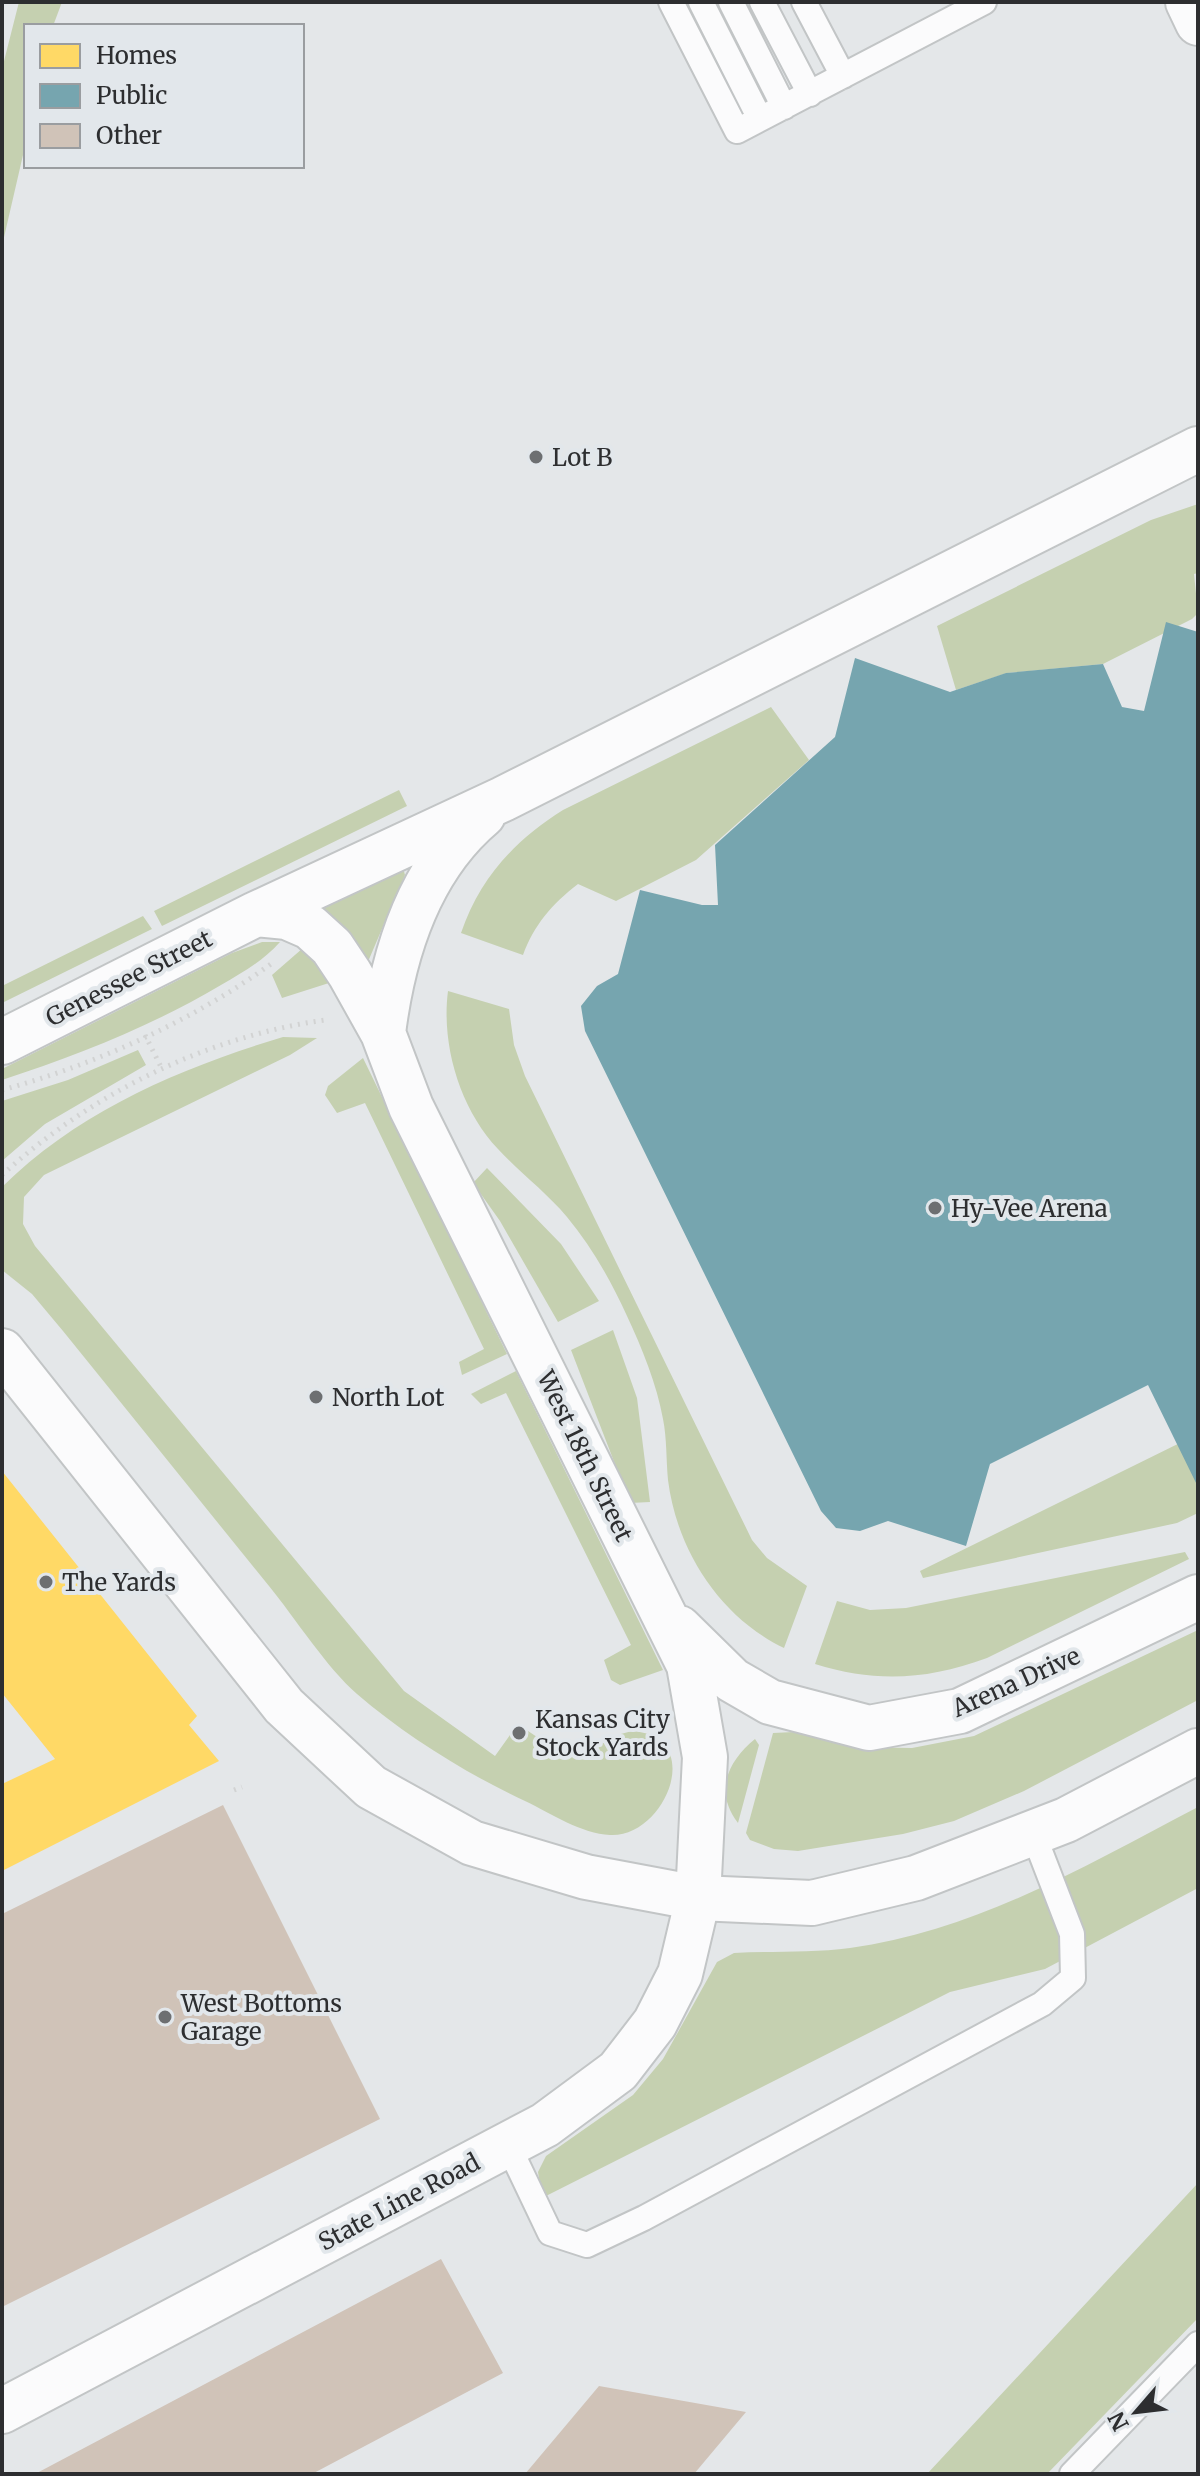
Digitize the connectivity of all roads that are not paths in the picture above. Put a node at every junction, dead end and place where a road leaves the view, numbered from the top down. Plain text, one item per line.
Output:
1 (671, 2) edge
2 (701, 2) edge
3 (731, 2) edge
4 (762, 2) edge
5 (804, 2) edge
6 (984, 2) edge
7 (1188, 2) edge
8 (1198, 23) edge
9 (843, 76) junction
10 (810, 94) junction
11 (784, 107) junction
12 (760, 119) junction
13 (1198, 449) edge
14 (503, 799) junction
15 (256, 914) junction
16 (383, 1033) junction
17 (2, 1042) edge
18 (2, 1351) edge
19 (1198, 1597) edge
20 (668, 1616) junction
21 (1198, 1751) edge
22 (1033, 1833) junction
23 (698, 1898) junction
24 (508, 2145) junction
25 (1198, 2344) edge
26 (2, 2411) edge
27 (1072, 2474) edge

1 - 12 lane
2 - 12 lane
3 - 11 lane
4 - 10 lane
5 - 9 lane
6 - 9 lane
7 - 8 street
9 - 10 lane
10 - 11 lane
11 - 12 lane
13 - 14 street
14 - 15 street, Genessee Street
14 - 16 street, West 18th Street
15 - 16 street, West 18th Street
15 - 17 street, Genessee Street
16 - 20 street, West 18th Street
18 - 23 street
19 - 20 street, Arena Drive
20 - 23 street, West 18th Street
21 - 22 street
22 - 23 street
22 - 24 lane
23 - 24 street, State Line Road
24 - 26 street, State Line Road
25 - 27 lane

